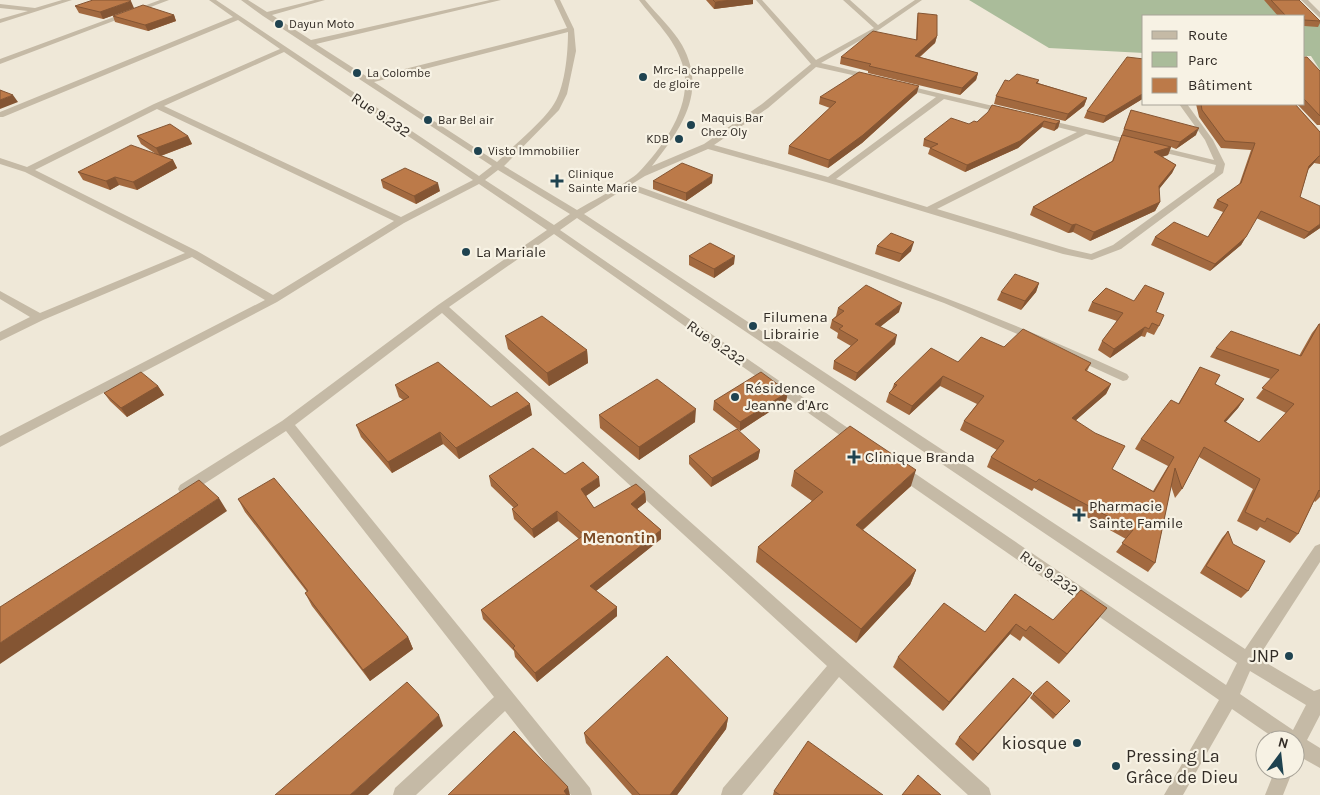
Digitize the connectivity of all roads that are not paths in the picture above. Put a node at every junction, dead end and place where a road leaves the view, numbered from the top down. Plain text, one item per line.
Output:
1 (65, 0) edge
2 (166, 0) edge
3 (212, 0) edge
4 (244, 0) edge
5 (322, 0) edge
6 (498, 0) edge
7 (557, 0) edge
8 (642, 0) edge
9 (759, 0) edge
10 (846, 0) edge
11 (919, 0) edge
12 (1304, 0) edge
13 (0, 6) edge
14 (39, 9) junction
15 (266, 15) junction
16 (1320, 16) edge
17 (237, 18) junction
18 (0, 22) edge
19 (878, 28) junction
20 (572, 29) junction
21 (309, 43) junction
22 (283, 50) junction
23 (0, 62) edge
24 (815, 64) junction
25 (880, 80) edge
26 (368, 81) junction
27 (897, 85) edge
28 (942, 96) junction
29 (1184, 105) edge
30 (157, 106) junction
31 (0, 115) edge
32 (1018, 115) edge
33 (1037, 119) edge
34 (1085, 131) junction
35 (706, 146) junction
36 (0, 161) edge
37 (1221, 164) junction
38 (498, 166) junction
39 (28, 170) junction
40 (642, 174) junction
41 (479, 180) junction
42 (828, 180) junction
43 (626, 185) junction
44 (930, 209) junction
45 (577, 214) junction
46 (401, 221) junction
47 (554, 230) junction
48 (193, 253) junction
49 (0, 294) edge
50 (273, 300) junction
51 (442, 308) junction
52 (39, 317) junction
53 (0, 337) edge
54 (1123, 377) dead end
55 (287, 424) junction
56 (0, 442) edge
57 (863, 444) edge
58 (887, 461) edge
59 (172, 498) edge
60 (1320, 550) edge
61 (1247, 660) junction
62 (838, 666) junction
63 (506, 698) junction
64 (1229, 698) junction
65 (1319, 701) edge
66 (1277, 730) edge
67 (1302, 730) edge
68 (1305, 749) edge
69 (1320, 759) edge
70 (1280, 780) edge
71 (402, 795) edge
72 (583, 795) edge
73 (730, 795) edge
74 (982, 795) edge
75 (1173, 795) edge
76 (1274, 795) edge

1 - 14 street
2 - 23 street
3 - 17 street, Rue 9.232
4 - 15 street, Rue 9.232
5 - 15 street
6 - 21 street
7 - 20 street
8 - 40 street
9 - 24 street
10 - 19 street
11 - 19 street
12 - 16 street
13 - 14 street
14 - 18 street
15 - 21 street, Rue 9.232
17 - 22 street, Rue 9.232
17 - 31 street
19 - 24 street
20 - 26 street
20 - 38 street
21 - 26 street, Rue 9.232
22 - 30 street
22 - 41 street, Rue 9.232
24 - 25 street
24 - 35 street
26 - 38 street, Rue 9.232
27 - 28 street
28 - 32 street
28 - 42 street
29 - 37 street
30 - 39 street
30 - 46 street
33 - 34 street
34 - 37 street
34 - 44 street
35 - 40 street
35 - 42 street
36 - 39 street
37 - 44 street
38 - 41 street
38 - 45 street, Rue 9.232
39 - 48 street
40 - 43 street
41 - 46 street
41 - 47 street, Rue 9.232
42 - 44 street
43 - 45 street
43 - 54 street
45 - 47 street
45 - 61 street, Rue 9.232
46 - 50 street
47 - 51 street
47 - 57 street, Rue 9.232
48 - 50 street
48 - 52 street
49 - 52 street
50 - 56 street
51 - 55 street
51 - 62 street
52 - 53 street
55 - 59 street
55 - 63 street
58 - 64 street, Rue 9.232
60 - 61 street
61 - 64 street
61 - 65 street, Rue 9.232
62 - 73 street
62 - 74 street
63 - 71 street
63 - 72 street
64 - 66 street, Rue 9.232
64 - 75 street
65 - 67 street
68 - 69 street, Rue 9.232
70 - 76 street

